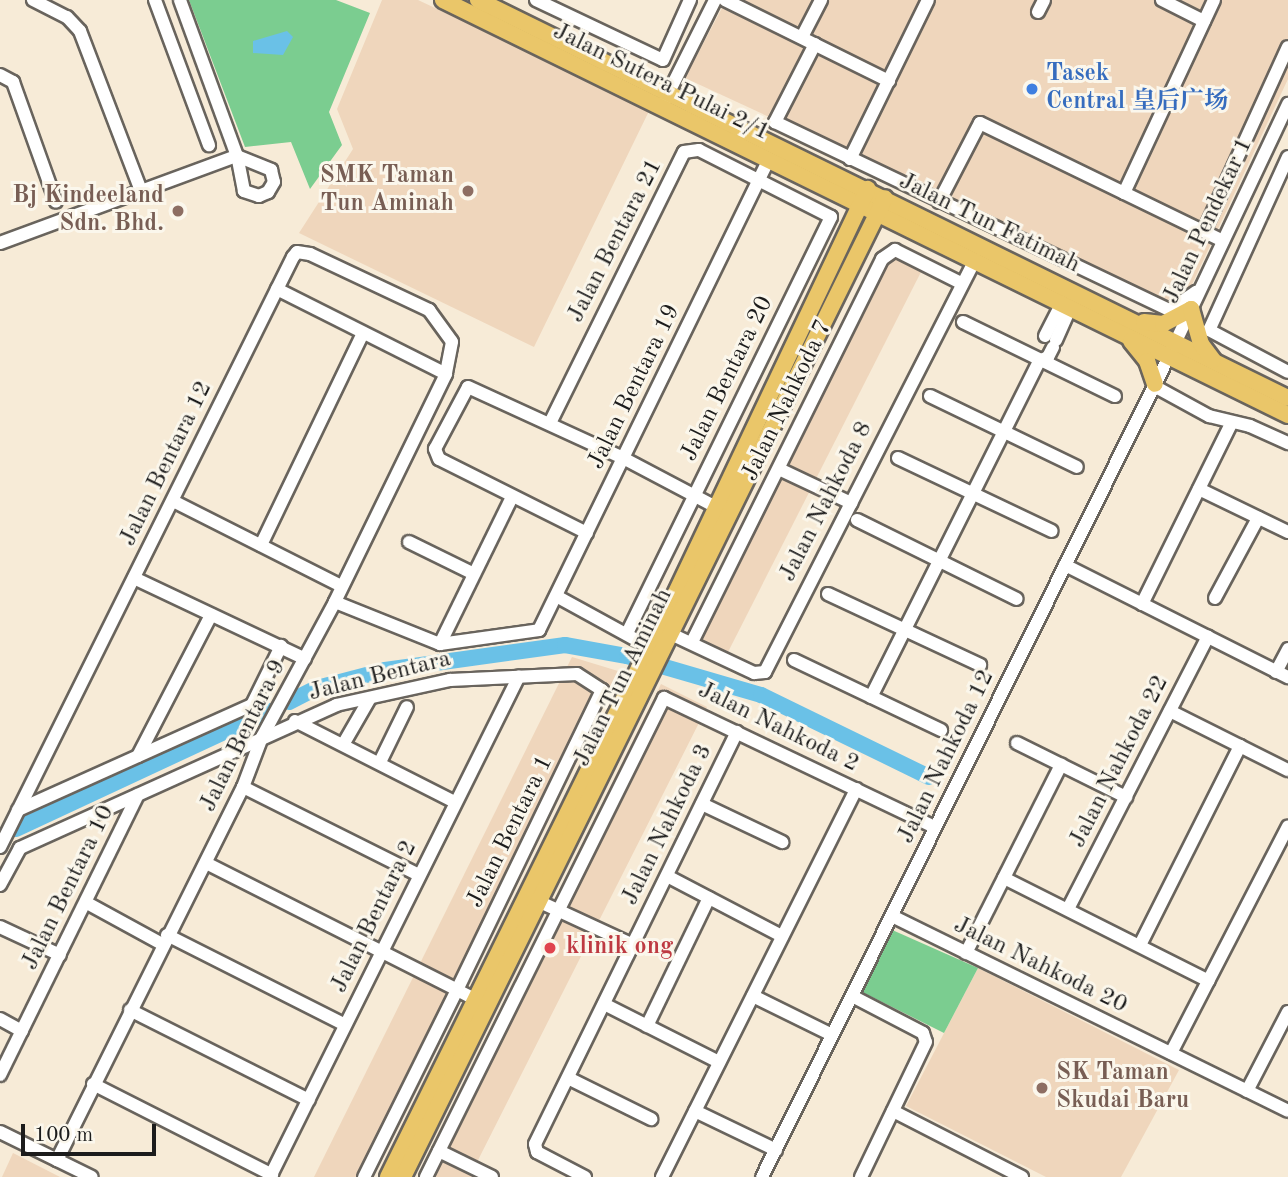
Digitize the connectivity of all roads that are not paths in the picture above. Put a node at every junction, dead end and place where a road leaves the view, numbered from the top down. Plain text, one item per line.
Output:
1 (33, 0) edge
2 (155, 0) edge
3 (180, 0) edge
4 (443, 0) edge
5 (478, 0) edge
6 (536, 0) edge
7 (690, 0) edge
8 (715, 0) edge
9 (725, 0) edge
10 (821, 0) edge
11 (929, 0) edge
12 (1162, 0) edge
13 (1214, 0) edge
14 (1204, 21) junction
15 (802, 37) junction
16 (815, 44) junction
17 (1288, 47) edge
18 (0, 75) edge
19 (889, 81) junction
20 (669, 92) junction
21 (1288, 104) edge
22 (661, 108) junction
23 (209, 145) dead end
24 (1288, 157) edge
25 (850, 159) junction
26 (768, 161) junction
27 (760, 180) junction
28 (868, 189) junction
29 (141, 191) junction
30 (1124, 192) junction
31 (885, 198) junction
32 (56, 202) dead end
33 (939, 202) junction
34 (860, 206) junction
35 (877, 215) junction
36 (1204, 231) junction
37 (1223, 241) junction
38 (0, 243) edge
39 (975, 259) junction
40 (1035, 272) junction
41 (961, 283) junction
42 (1201, 287) junction
43 (276, 289) junction
44 (1067, 304) junction
45 (1191, 309) junction
46 (963, 321) dead end
47 (1127, 326) junction
48 (445, 328) joint
49 (363, 333) junction
50 (1172, 349) junction
51 (1040, 361) junction
52 (1214, 362) junction
53 (1288, 372) edge
54 (446, 374) junction
55 (1154, 385) junction
56 (930, 396) dead end
57 (1115, 396) dead end
58 (1288, 398) edge
59 (1288, 415) edge
60 (1232, 422) junction
61 (550, 423) junction
62 (1004, 430) junction
63 (1288, 443) edge
64 (624, 458) junction
65 (898, 458) dead end
66 (1077, 467) dead end
67 (779, 469) junction
68 (1199, 489) junction
69 (694, 495) junction
70 (974, 495) junction
71 (512, 497) junction
72 (173, 501) junction
73 (851, 503) junction
74 (716, 507) junction
75 (1258, 518) junction
76 (857, 520) dead end
77 (1052, 531) dead end
78 (1288, 532) edge
79 (587, 533) junction
80 (409, 542) dead end
81 (261, 545) junction
82 (939, 560) junction
83 (1065, 565) junction
84 (474, 574) junction
85 (134, 579) junction
86 (341, 586) junction
87 (828, 594) dead end
88 (558, 597) junction
89 (1017, 598) dead end
90 (1215, 598) dead end
91 (335, 602) junction
92 (1142, 604) junction
93 (211, 615) junction
94 (905, 627) junction
95 (627, 634) junction
96 (671, 634) junction
97 (1208, 637) junction
98 (692, 642) junction
99 (440, 644) junction
100 (281, 646) junction
101 (654, 648) junction
102 (1288, 649) edge
103 (305, 659) junction
104 (794, 660) dead end
105 (980, 665) dead end
106 (1282, 675) edge
107 (519, 676) junction
108 (601, 693) joint
109 (634, 693) junction
110 (871, 697) junction
111 (370, 698) junction
112 (407, 707) dead end
113 (1170, 711) junction
114 (295, 721) junction
115 (941, 730) dead end
116 (737, 732) junction
117 (262, 737) junction
118 (344, 743) junction
119 (1017, 743) dead end
120 (1240, 746) junction
121 (138, 755) junction
122 (380, 762) junction
123 (1061, 765) junction
124 (1288, 770) edge
125 (243, 787) junction
126 (856, 789) junction
127 (138, 795) junction
128 (1126, 797) junction
129 (455, 802) junction
130 (702, 804) junction
131 (18, 810) junction
132 (935, 827) junction
133 (1288, 827) edge
134 (782, 842) dead end
135 (0, 847) edge
136 (206, 863) junction
137 (419, 875) junction
138 (667, 876) junction
139 (1004, 878) junction
140 (0, 885) edge
141 (709, 898) junction
142 (540, 902) junction
143 (87, 903) junction
144 (1069, 907) junction
145 (558, 911) junction
146 (892, 916) junction
147 (0, 927) edge
148 (782, 936) junction
149 (165, 939) junction
150 (633, 945) junction
151 (1140, 945) junction
152 (382, 952) junction
153 (966, 953) junction
154 (60, 955) junction
155 (1209, 981) junction
156 (457, 990) junction
157 (753, 996) junction
158 (852, 996) junction
159 (475, 999) junction
160 (604, 1004) junction
161 (130, 1010) junction
162 (1288, 1012) edge
163 (0, 1019) edge
164 (345, 1026) junction
165 (647, 1026) junction
166 (22, 1031) junction
167 (832, 1035) junction
168 (1171, 1054) junction
169 (719, 1062) junction
170 (0, 1075) edge
171 (568, 1078) junction
172 (93, 1084) junction
173 (1247, 1091) junction
174 (309, 1100) junction
175 (695, 1111) junction
176 (893, 1111) junction
177 (1288, 1111) edge
178 (651, 1119) dead end
179 (0, 1132) edge
180 (776, 1150) junction
181 (439, 1151) junction
182 (57, 1160) junction
183 (271, 1176) edge
184 (93, 1177) edge
185 (364, 1177) edge
186 (388, 1177) edge
187 (403, 1177) edge
188 (426, 1177) edge
189 (492, 1177) edge
190 (586, 1177) edge
191 (662, 1177) edge
192 (762, 1177) edge
193 (861, 1177) edge
194 (1022, 1177) edge

1 - 29 street
2 - 23 street
3 - 29 street
4 - 22 main road, Jalan Sutera Pulai 2/1
5 - 20 main road, Jalan Tun Fatimah
6 - 7 street
8 - 20 street
9 - 15 street
10 - 15 street
11 - 19 street
12 - 14 street
13 - 14 street
14 - 30 street
15 - 16 street
16 - 19 street
16 - 25 street
17 - 36 street
18 - 32 street
19 - 25 street
20 - 22 street
20 - 28 main road, Jalan Tun Fatimah
21 - 37 street, Jalan Pendekar 1
22 - 26 main road, Jalan Sutera Pulai 2/1
24 - 53 street
25 - 33 street
26 - 27 street, Jalan Bentara 19
26 - 34 main road, Jalan Sutera Pulai 2/1
27 - 61 street, Jalan Bentara 21
27 - 64 street, Jalan Bentara 19
27 - 69 street, Jalan Bentara 20
28 - 31 main road, Jalan Tun Fatimah
28 - 34 main road, Jalan Tun Aminah
29 - 38 street
30 - 33 street
30 - 36 street
31 - 35 main road, Jalan Tun Aminah
31 - 40 main road, Jalan Tun Fatimah
33 - 42 street
34 - 35 main road, Jalan Tun Fatimah
34 - 74 main road, Jalan Tun Aminah
35 - 39 main road, Jalan Tun Fatimah
35 - 96 main road, Jalan Tun Aminah
36 - 37 street
37 - 42 street, Jalan Pendekar 1
39 - 41 street, Jalan Nahkoda 8
39 - 44 main road, Jalan Tun Fatimah
40 - 44 main road
40 - 47 main road, Jalan Tun Fatimah
41 - 67 street, Jalan Nahkoda 7
41 - 73 street, Jalan Nahkoda 8
42 - 45 street, Jalan Pendekar 1
43 - 48 street, Jalan Bentara 12
43 - 49 street
43 - 72 street, Jalan Bentara 12
44 - 47 main road, Jalan Tun Fatimah
44 - 51 street
45 - 47 main road
45 - 50 street, Jalan Pendekar 1
45 - 52 main road
46 - 51 street
47 - 50 main road, Jalan Tun Fatimah
47 - 55 main road
48 - 54 street, Jalan Bentara 9
49 - 54 street
49 - 81 street
50 - 52 main road, Jalan Tun Fatimah
50 - 55 street, Jalan Nahkoda 12
50 - 59 main road, Jalan Tun Fatimah
51 - 57 street
51 - 62 street
52 - 58 main road, Jalan Tun Fatimah
54 - 86 street, Jalan Bentara 9
55 - 60 street
55 - 83 street, Jalan Nahkoda 12
56 - 62 street
60 - 63 street
60 - 68 street
61 - 64 street
61 - 71 street
62 - 66 street
62 - 70 street
64 - 69 street
64 - 79 street, Jalan Bentara 19
65 - 70 street
67 - 73 street
67 - 98 street, Jalan Nahkoda 7
68 - 75 street
68 - 92 street
69 - 74 street
69 - 95 street, Jalan Bentara 20
70 - 77 street
70 - 82 street
71 - 79 street
71 - 84 street
72 - 81 street
72 - 85 street, Jalan Bentara 12
73 - 98 street, Jalan Nahkoda 8
74 - 101 main road, Jalan Tun Aminah
75 - 78 street
75 - 90 street
76 - 82 street
79 - 88 street, Jalan Bentara 19
80 - 84 street
81 - 86 street
82 - 89 street
82 - 94 street
83 - 92 street
83 - 132 street, Jalan Nahkoda 12
84 - 99 street
85 - 93 street
85 - 131 street, Jalan Bentara 12
86 - 91 street, Jalan Bentara 9
87 - 94 street
88 - 95 street
88 - 99 street, Jalan Bentara 19
91 - 99 street
91 - 103 street, Jalan Bentara 9
92 - 97 street
93 - 100 street
93 - 121 street
94 - 105 street
94 - 110 street
95 - 101 street
96 - 98 street, Jalan Nahkoda 8
96 - 101 main road, Jalan Tun Aminah
97 - 106 street
97 - 113 street, Jalan Nahkoda 22
100 - 103 street
100 - 121 street
101 - 109 main road, Jalan Tun Aminah
102 - 106 street
103 - 117 street, Jalan Bentara 9
104 - 110 street
107 - 108 street, Jalan Bentara
107 - 111 street, Jalan Bentara
107 - 129 street, Jalan Bentara 2
108 - 156 street, Jalan Bentara 1
109 - 142 main road, Jalan Tun Aminah
109 - 159 main road, Jalan Tun Aminah
110 - 115 street
111 - 114 street, Jalan Bentara
111 - 118 street
112 - 122 street
113 - 120 street
113 - 128 street, Jalan Nahkoda 22
114 - 117 street, Jalan Bentara
114 - 118 street
116 - 126 street, Jalan Nahkoda 2
116 - 130 street, Jalan Nahkoda 3
116 - 145 street, Jalan Nahkoda 2
117 - 125 street, Jalan Bentara 9
117 - 127 street, Jalan Bentara
118 - 122 street
119 - 123 street
120 - 124 street
120 - 151 street
121 - 131 street
122 - 129 street
123 - 128 street
123 - 139 street
125 - 136 street, Jalan Bentara 9
125 - 137 street
126 - 132 street, Jalan Nahkoda 2
126 - 148 street
127 - 140 street, Jalan Bentara
127 - 143 street, Jalan Bentara 10
128 - 144 street, Jalan Nahkoda 22
129 - 137 street, Jalan Bentara 2
130 - 134 street
130 - 138 street, Jalan Nahkoda 3
131 - 135 street, Jalan Bentara 12
132 - 146 street, Jalan Nahkoda 12
133 - 155 street
136 - 149 street, Jalan Bentara 9
136 - 152 street
137 - 152 street, Jalan Bentara 2
138 - 141 street
138 - 150 street, Jalan Nahkoda 3
139 - 144 street
139 - 153 street
141 - 148 street
141 - 165 street
142 - 145 street
142 - 187 main road, Jalan Tun Aminah
143 - 149 street
143 - 154 street, Jalan Bentara 10
144 - 151 street
145 - 150 street
145 - 181 street, Jalan Nahkoda 2
146 - 153 street, Jalan Nahkoda 20
146 - 158 street, Jalan Nahkoda 12
147 - 154 street
148 - 157 street
149 - 161 street, Jalan Bentara 9
149 - 164 street
150 - 160 street, Jalan Nahkoda 3
151 - 155 street
152 - 156 street
152 - 164 street, Jalan Bentara 2
153 - 168 street, Jalan Nahkoda 20
154 - 166 street, Jalan Bentara 10
155 - 168 street
156 - 159 street
156 - 185 street, Jalan Bentara 1
157 - 167 street
157 - 169 street
158 - 167 street, Jalan Nahkoda 12
158 - 176 street
159 - 186 main road, Jalan Tun Aminah
160 - 165 street
160 - 171 street, Jalan Nahkoda 3
161 - 172 street, Jalan Bentara 9
161 - 174 street
162 - 173 street
163 - 166 street
164 - 174 street, Jalan Bentara 2
165 - 169 street
166 - 170 street, Jalan Bentara 10
167 - 180 street, Jalan Nahkoda 12
168 - 173 street, Jalan Nahkoda 20
169 - 175 street
171 - 178 street
171 - 190 street, Jalan Nahkoda 3
172 - 182 street, Jalan Bentara 9
172 - 183 street
173 - 177 street, Jalan Nahkoda 20
174 - 183 street, Jalan Bentara 2
175 - 180 street
175 - 191 street
176 - 193 street
176 - 194 street
179 - 182 street
180 - 192 street, Jalan Nahkoda 12
181 - 188 street, Jalan Nahkoda 2
181 - 189 street
182 - 184 street

